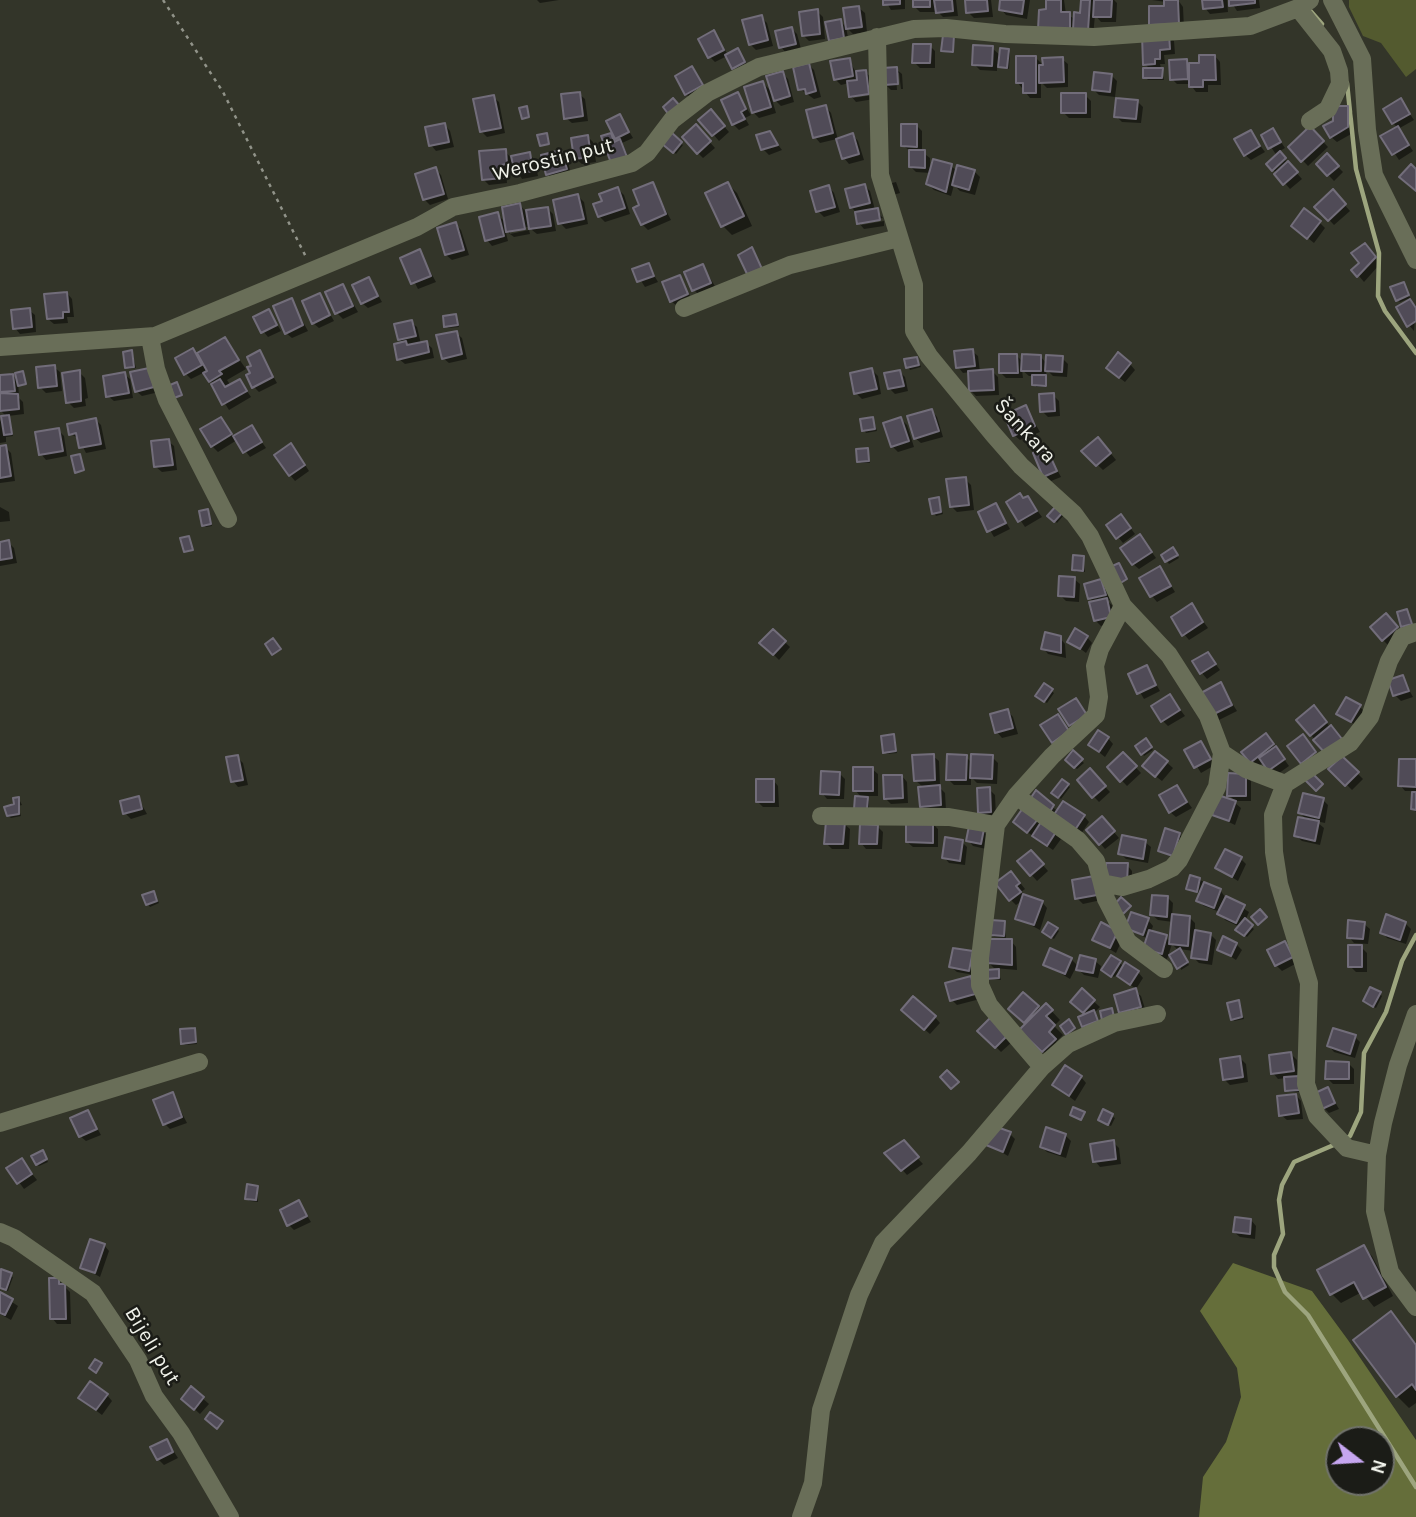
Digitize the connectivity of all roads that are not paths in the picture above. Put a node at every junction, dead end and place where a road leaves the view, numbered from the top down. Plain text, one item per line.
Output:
1 (1332, 0) edge
2 (1302, 5) edge
3 (877, 37) junction
4 (1310, 121) dead end
5 (899, 239) junction
6 (1416, 260) edge
7 (684, 308) dead end
8 (150, 337) junction
9 (0, 347) edge
10 (228, 519) dead end
11 (1123, 606) junction
12 (1416, 632) edge
13 (1222, 753) junction
14 (1285, 784) junction
15 (1016, 796) junction
16 (821, 816) dead end
17 (996, 824) junction
18 (1102, 883) junction
19 (1164, 969) dead end
20 (1157, 1014) dead end
21 (1416, 1014) edge
22 (199, 1062) dead end
23 (1042, 1067) junction
24 (0, 1123) edge
25 (1377, 1155) junction
26 (0, 1232) edge
27 (1416, 1307) edge
28 (230, 1517) edge
29 (801, 1517) edge

1 - 6 street
2 - 3 street, Werostin put
2 - 4 street
3 - 5 street, Šankara
3 - 8 street, Werostin put
5 - 7 street
5 - 11 street, Šankara
8 - 9 street, Werostin put
8 - 10 street
11 - 13 street, Šankara
11 - 15 street
12 - 14 street
13 - 14 street
13 - 18 street
14 - 25 street
15 - 17 street
15 - 18 street
16 - 17 street
17 - 23 street
18 - 19 street
20 - 23 street
21 - 25 street
22 - 24 street
23 - 29 street
25 - 27 street
26 - 28 street, Bijeli put

